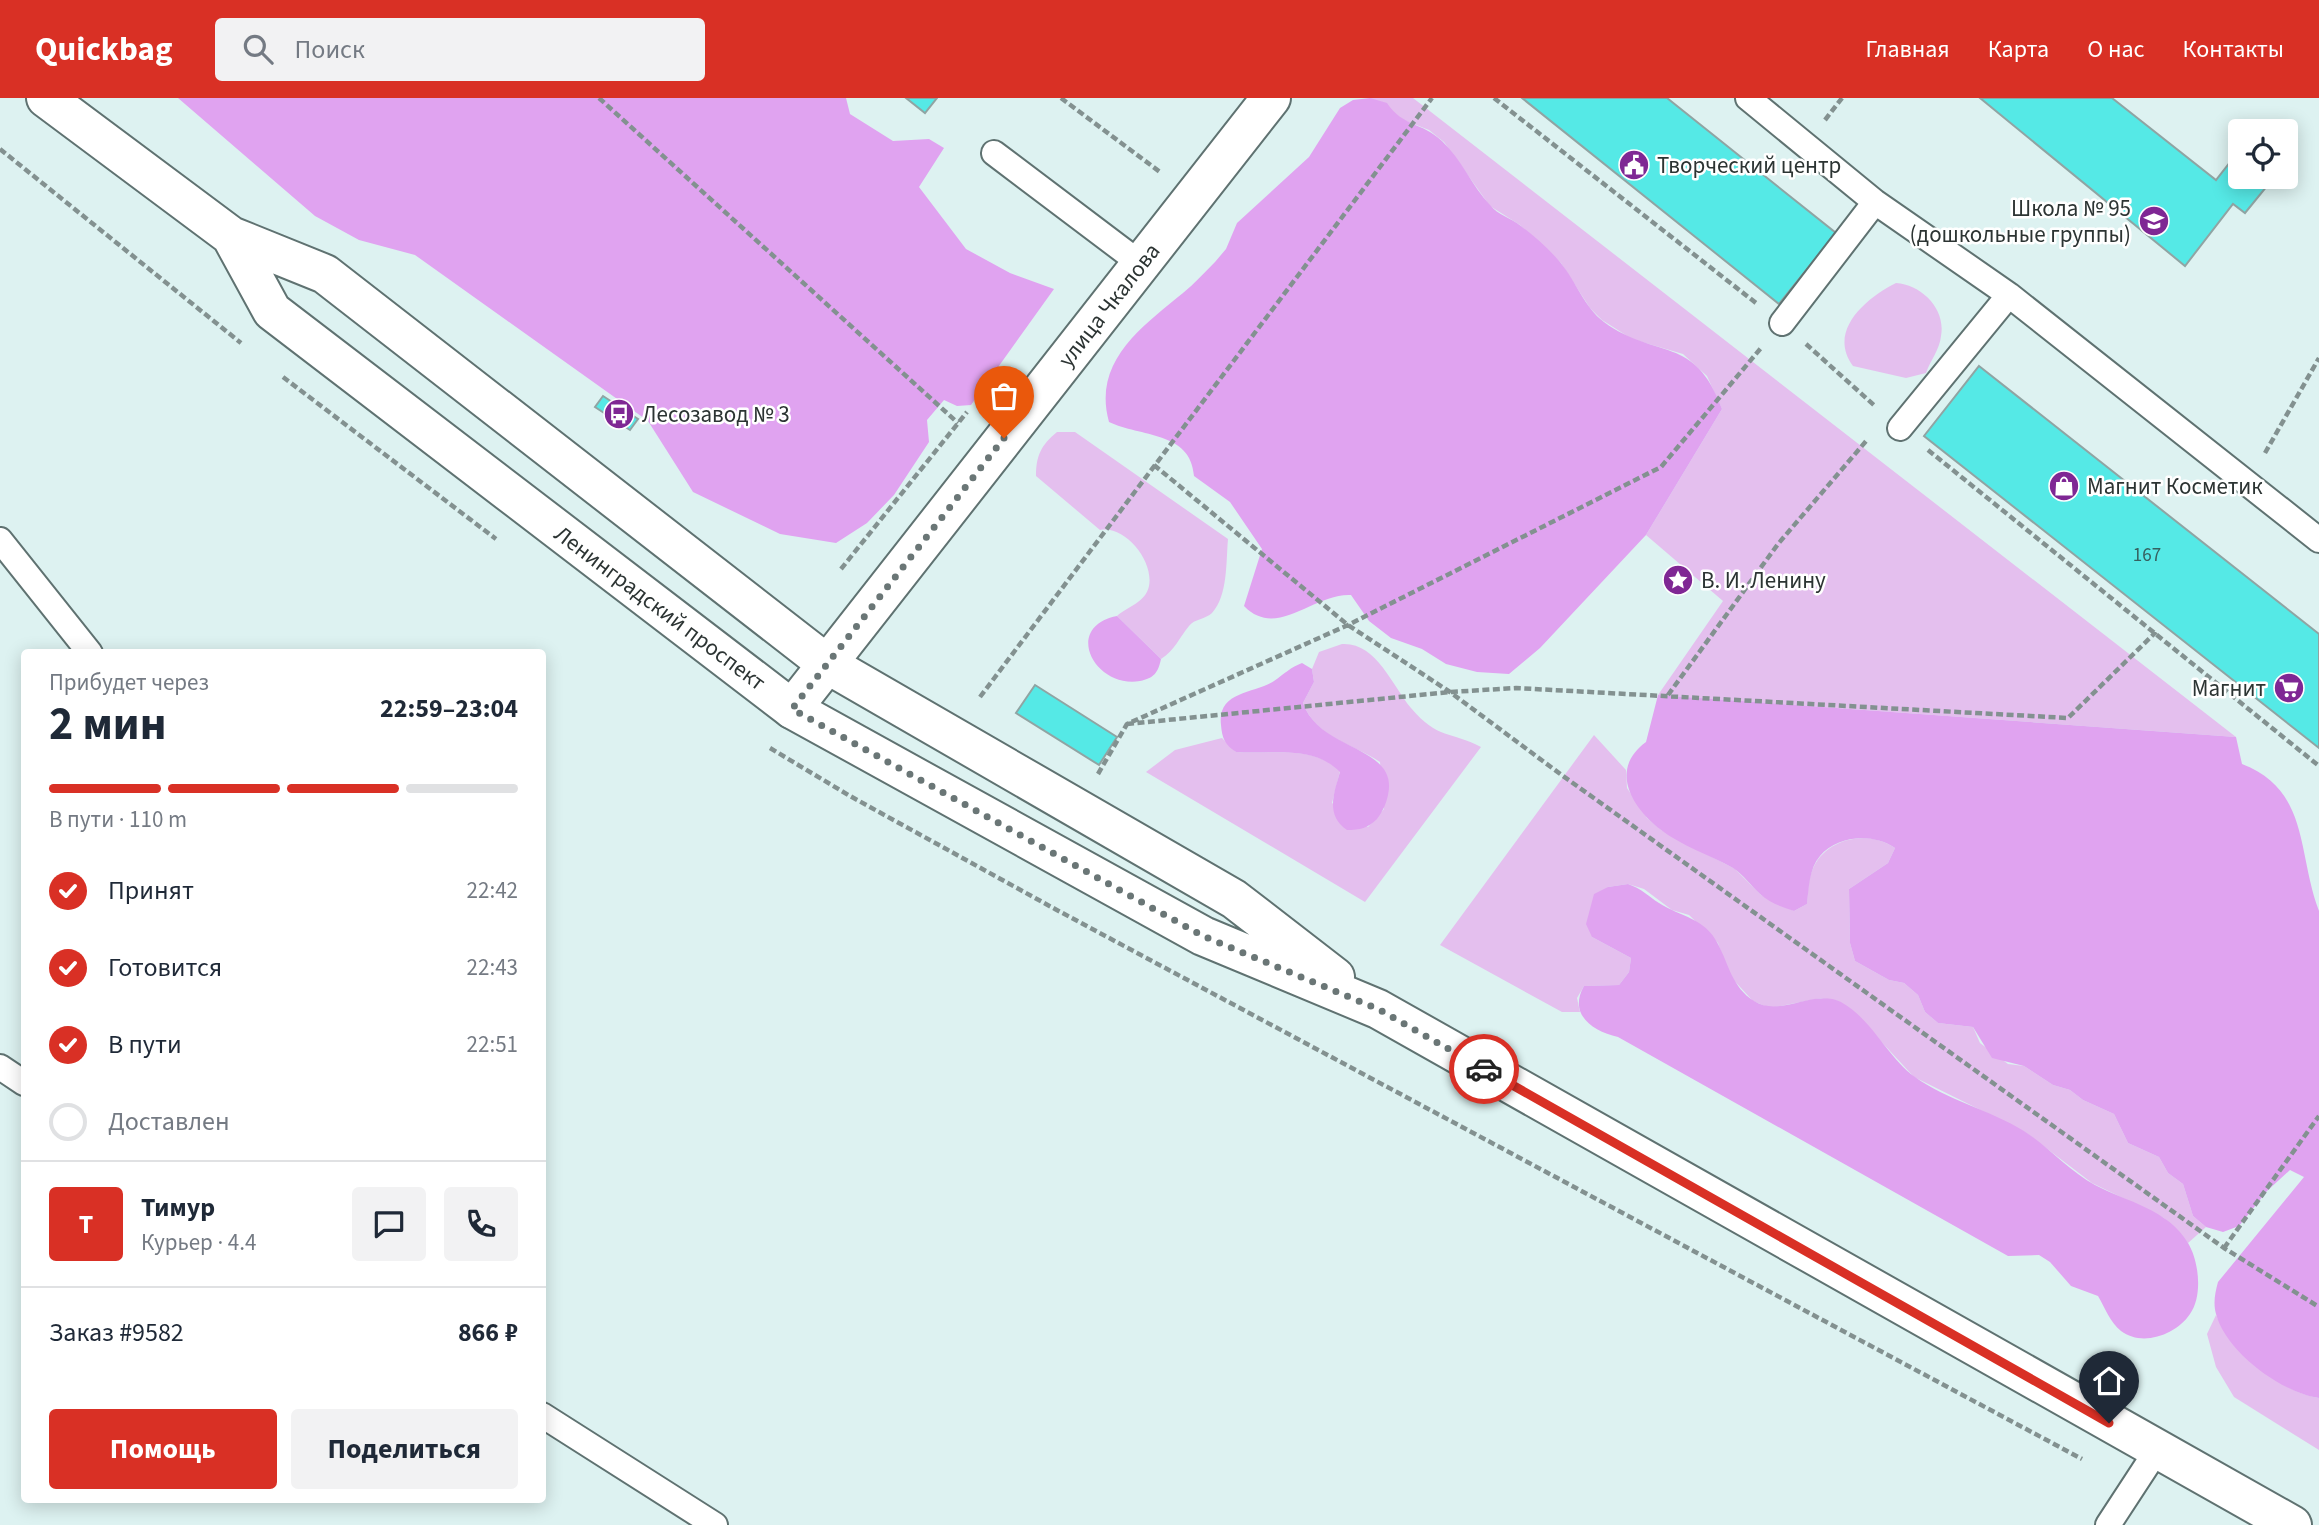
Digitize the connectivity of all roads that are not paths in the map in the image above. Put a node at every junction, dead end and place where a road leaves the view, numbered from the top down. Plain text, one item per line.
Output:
1 (46, 98) edge
2 (1271, 98) edge
3 (1748, 98) edge
4 (994, 153) dead end
5 (1875, 202) junction
6 (231, 236) junction
7 (1141, 264) junction
8 (2009, 295) junction
9 (1782, 323) road end
10 (1894, 423) road end
11 (0, 540) edge
12 (2319, 540) edge
13 (87, 649) edge
14 (827, 664) junction
15 (792, 709) junction
16 (1378, 1009) junction
17 (0, 1067) edge
18 (21, 1081) edge
19 (546, 1418) edge
20 (2157, 1451) junction
21 (715, 1525) edge
22 (2108, 1525) edge
23 (2292, 1525) edge

1 - 6 main road, Ленинградский проспект
2 - 7 main road, улица Чкалова
3 - 5 lane
4 - 7 lane
5 - 8 lane
5 - 9 lane
6 - 14 main road, Ленинградский проспект
6 - 15 main road, Ленинградский проспект
7 - 14 main road, улица Чкалова
8 - 10 lane
8 - 12 lane
11 - 13 lane
14 - 15 main road, улица Чкалова
14 - 16 main road, Ленинградский проспект
15 - 16 main road, Ленинградский проспект
16 - 20 main road, Ленинградский проспект
17 - 18 lane
19 - 21 lane
20 - 22 lane
20 - 23 main road, Ленинградский проспект

